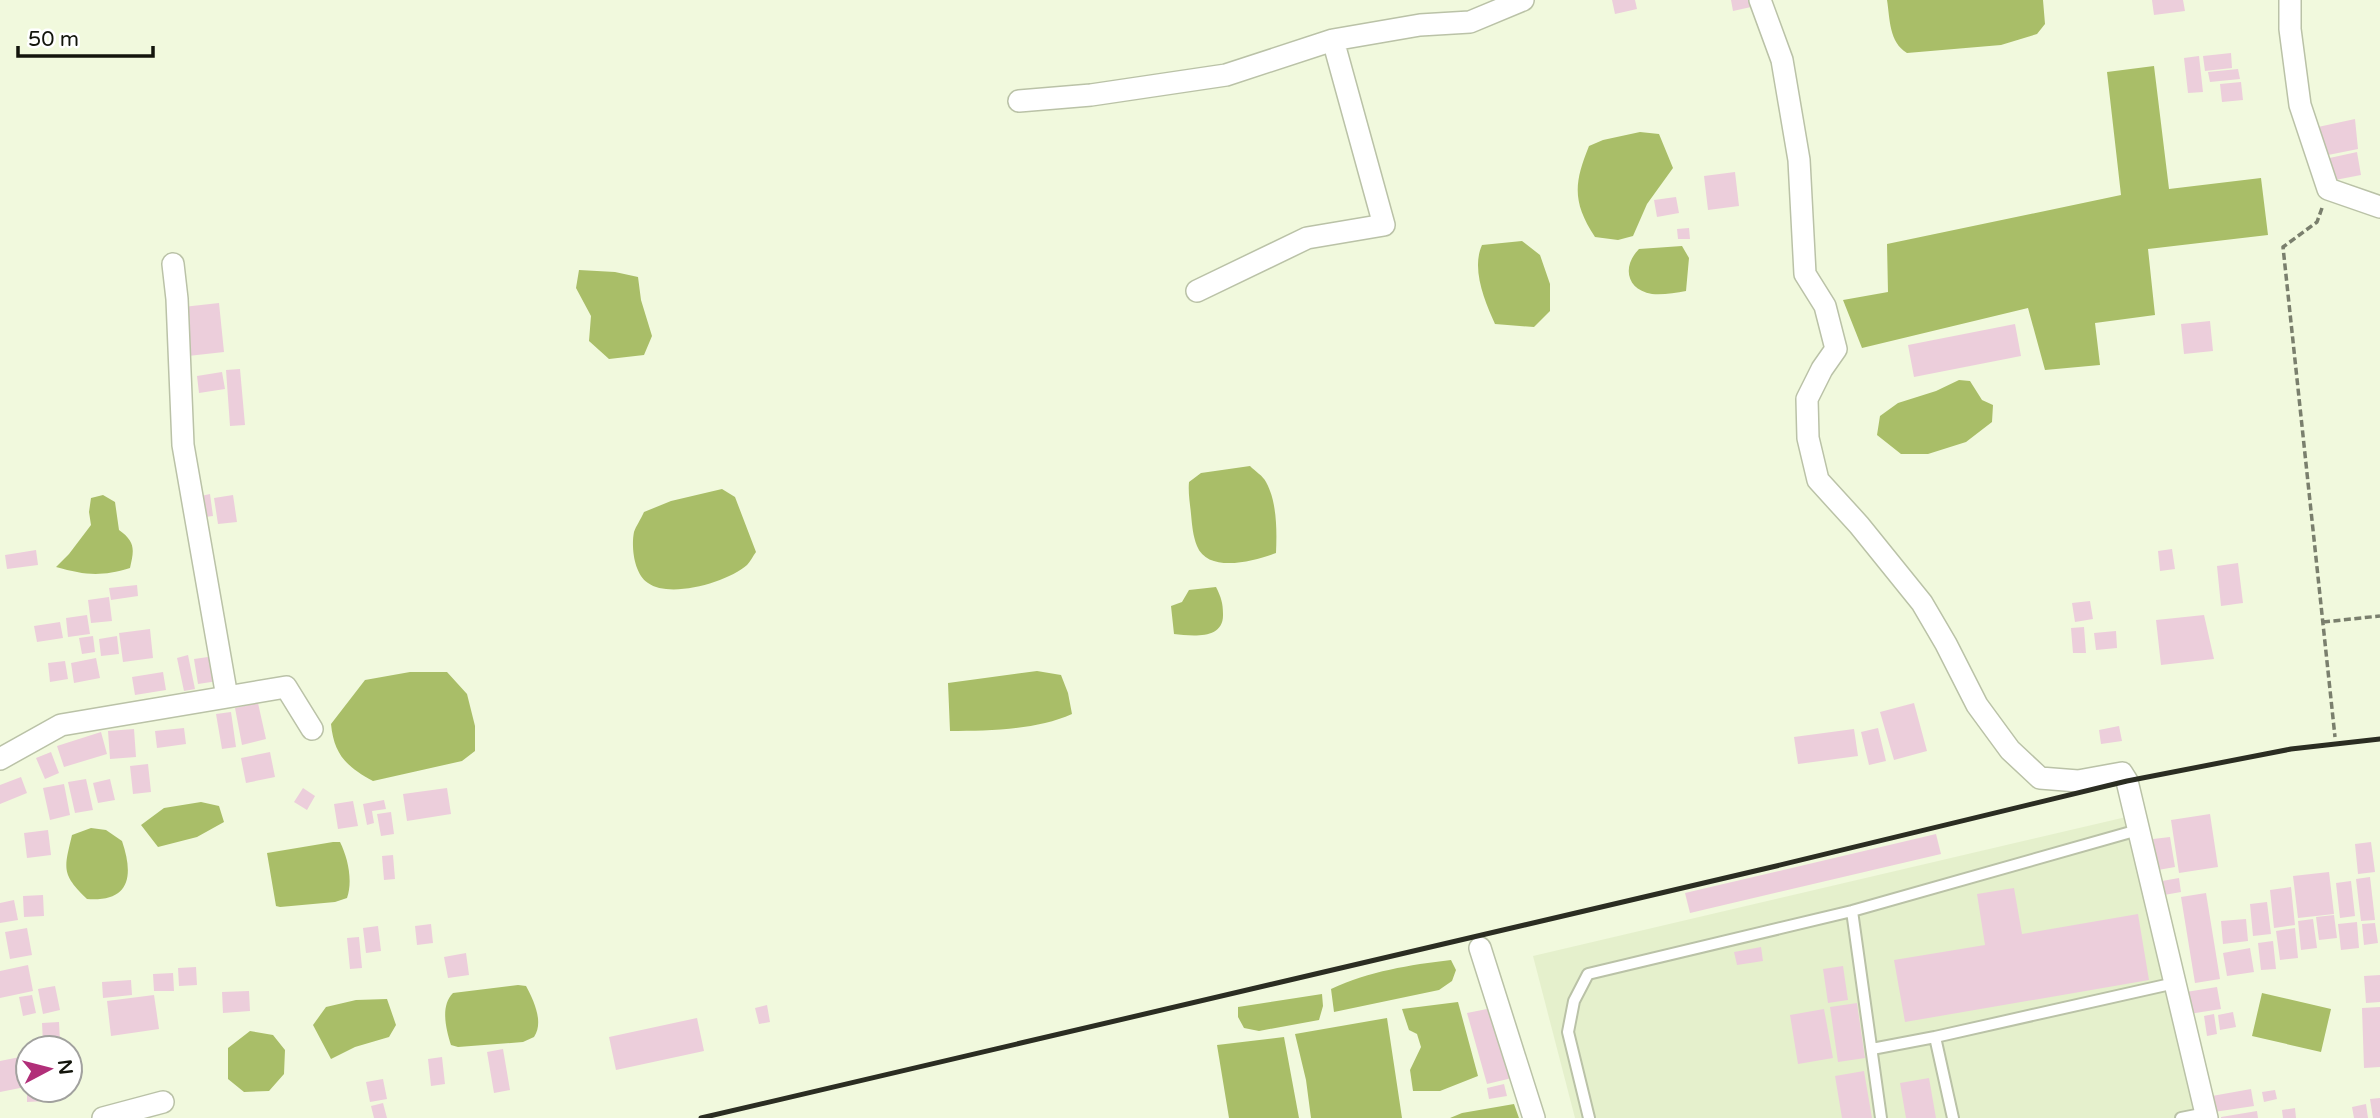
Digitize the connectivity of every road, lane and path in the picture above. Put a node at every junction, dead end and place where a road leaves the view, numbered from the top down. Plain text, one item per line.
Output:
1 (1523, 0) edge
2 (1760, 0) edge
3 (2290, 0) edge
4 (1333, 40) junction
5 (1019, 101) dead end
6 (2329, 189) junction
7 (2380, 207) edge
8 (173, 264) dead end
9 (1197, 291) dead end
10 (2380, 616) edge
11 (2323, 622) junction
12 (227, 697) junction
13 (312, 729) dead end
14 (2335, 737) dead end
15 (0, 759) edge
16 (2138, 830) junction
17 (1852, 911) junction
18 (1480, 948) dead end
19 (2175, 983) junction
20 (1935, 1037) junction
21 (1871, 1049) junction
22 (163, 1102) dead end
23 (2207, 1116) edge
24 (103, 1118) edge
25 (1534, 1118) edge
26 (1589, 1118) edge
27 (1881, 1118) edge
28 (1953, 1118) edge
29 (2182, 1118) edge

1 - 4 street
2 - 16 street
3 - 6 street
4 - 5 street
4 - 9 street
6 - 7 street
6 - 11 path
8 - 12 street
10 - 11 path
11 - 14 path
12 - 13 street
12 - 15 street
16 - 17 lane
16 - 19 street
17 - 21 lane
17 - 26 lane
18 - 25 street
19 - 20 lane
19 - 23 street
20 - 21 lane
20 - 28 lane
21 - 27 lane
22 - 24 street
23 - 29 lane

